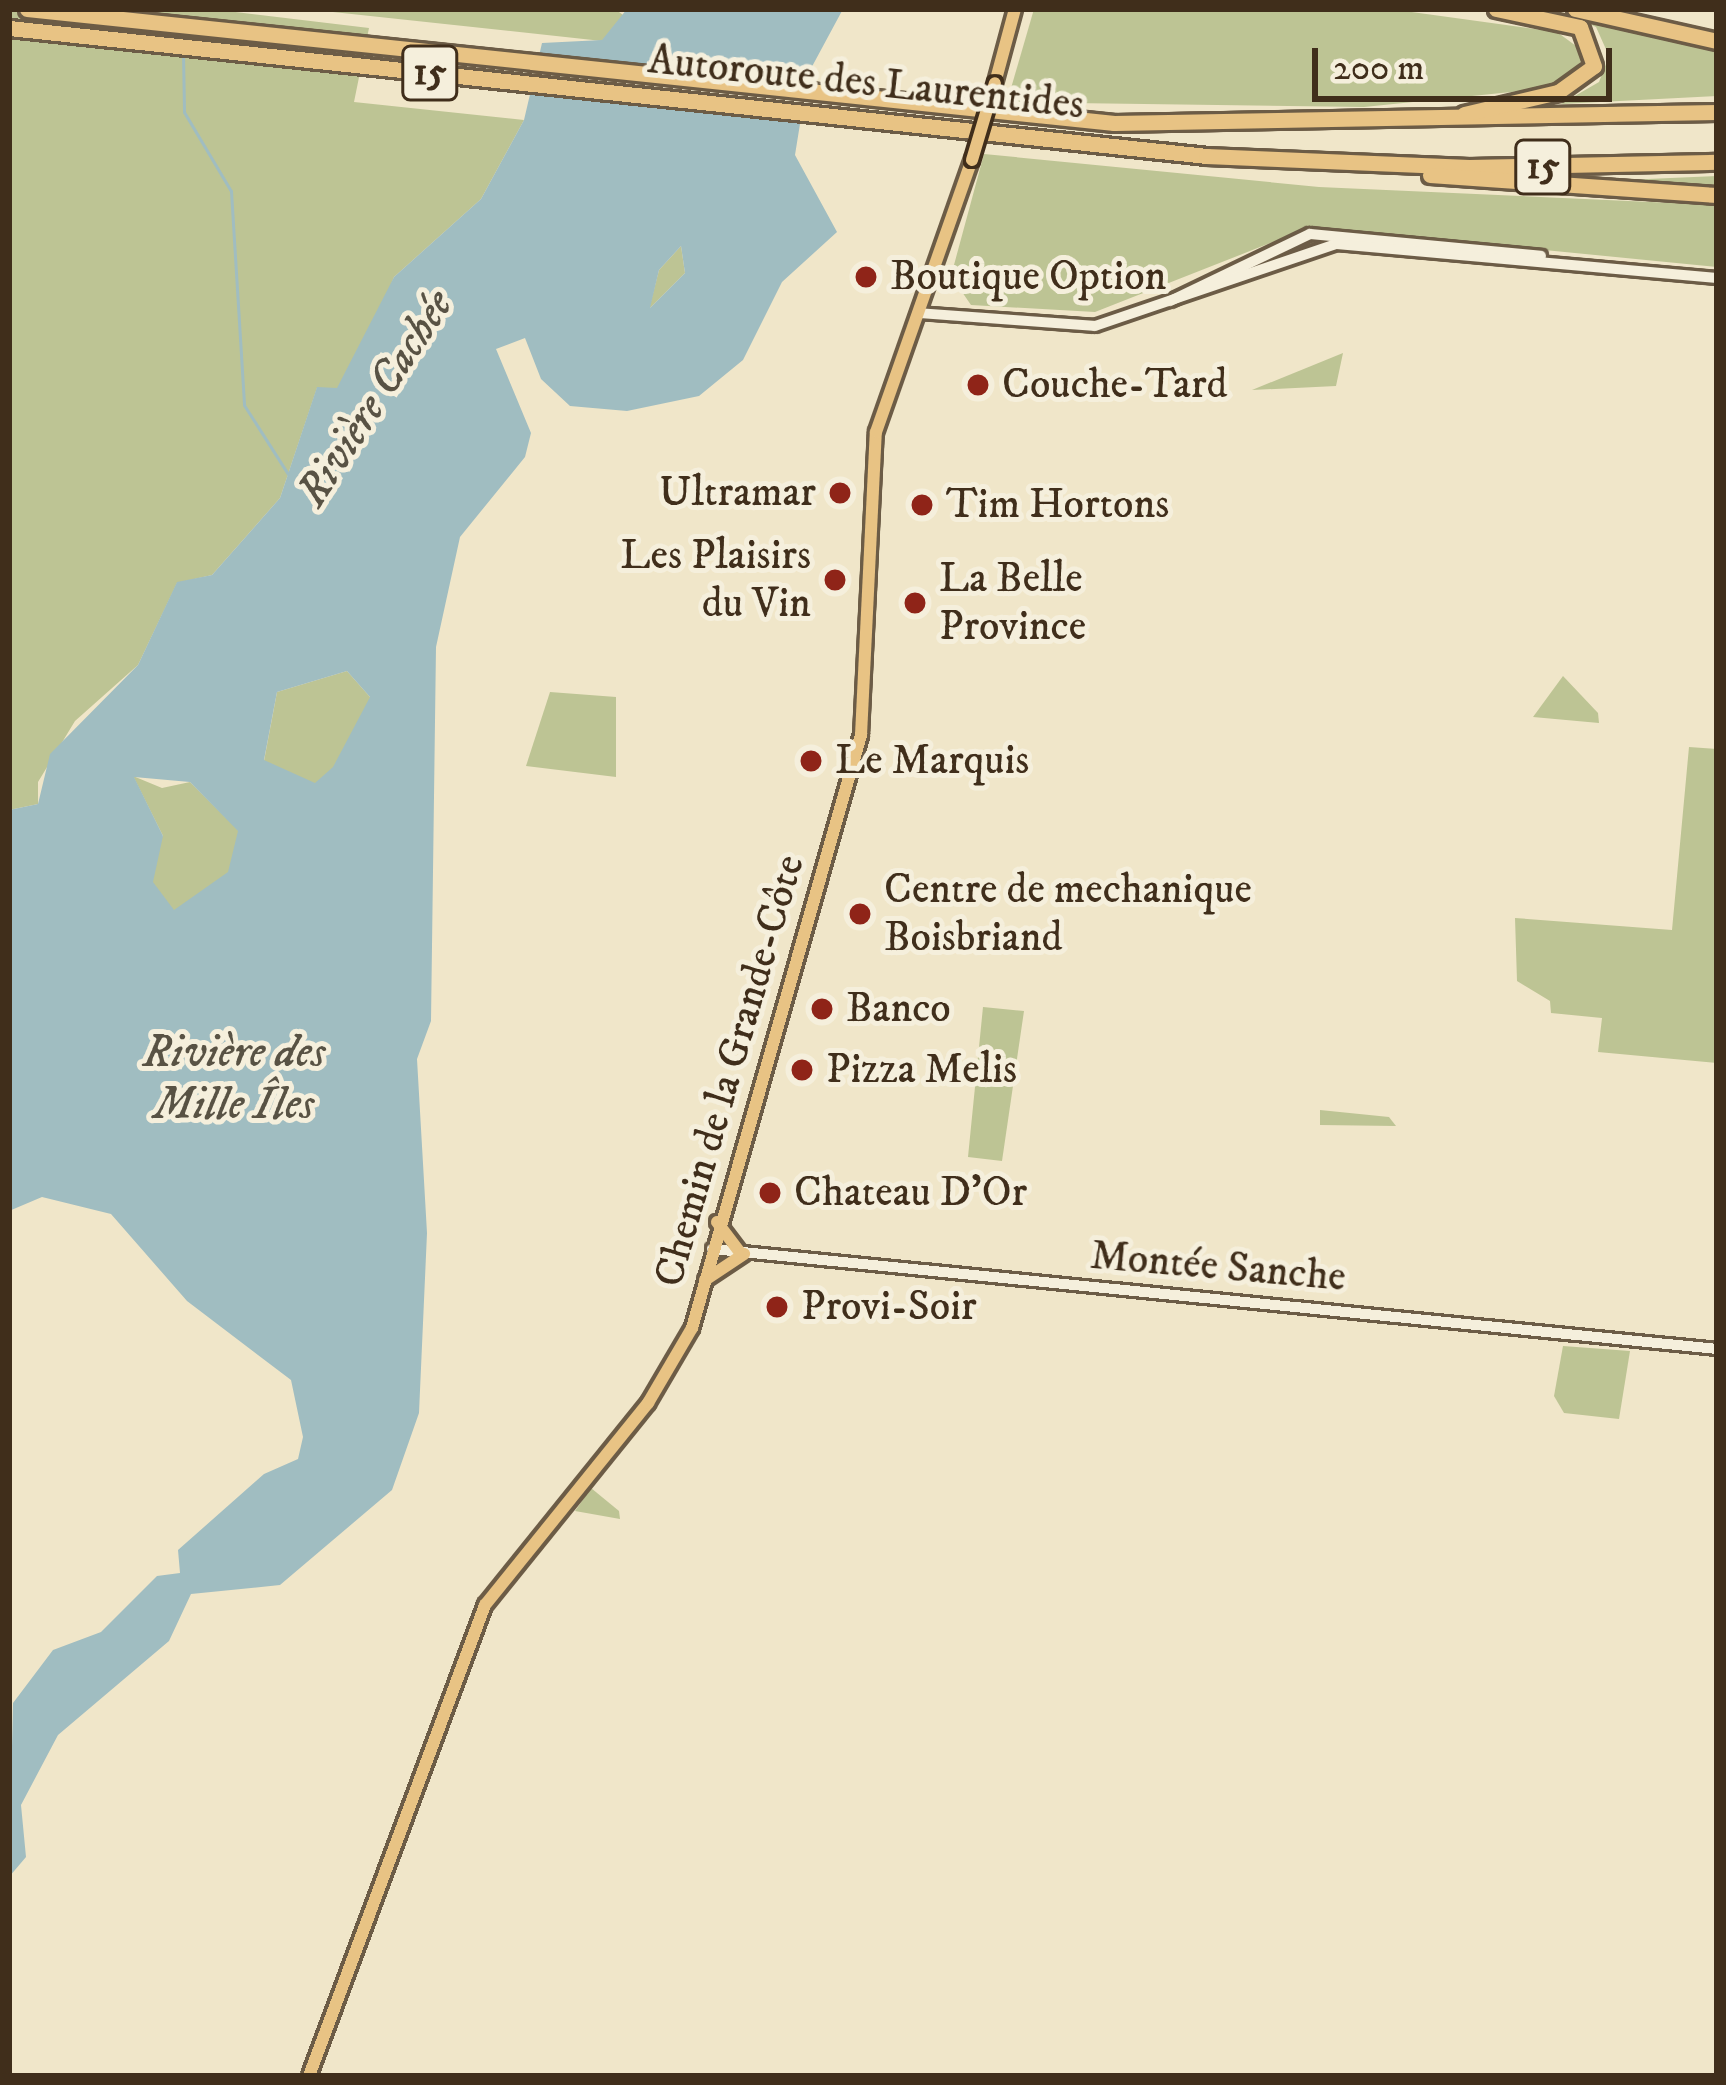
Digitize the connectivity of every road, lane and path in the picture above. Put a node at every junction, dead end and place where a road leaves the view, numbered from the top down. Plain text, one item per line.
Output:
1 (27, 9) edge
2 (1015, 9) edge
3 (1496, 9) edge
4 (1575, 9) edge
5 (9, 28) edge
6 (1717, 40) edge
7 (1717, 112) edge
8 (1430, 122) junction
9 (1717, 162) edge
10 (1368, 165) junction
11 (1717, 195) edge
12 (1560, 260) junction
13 (1717, 278) edge
14 (1157, 309) junction
15 (918, 313) junction
16 (717, 1222) junction
17 (712, 1249) junction
18 (742, 1253) junction
19 (705, 1280) junction
20 (1717, 1349) edge
21 (309, 2076) edge

1 - 8 highway, Autoroute des Laurentides / 15
2 - 15 main road, Chemin de la Grande-Côte, bridge
3 - 8 highway
4 - 6 highway
5 - 10 highway, Autoroute des Laurentides / 15
7 - 8 highway, Autoroute des Laurentides / 15
9 - 10 highway, Autoroute des Laurentides / 15
10 - 11 highway
12 - 13 street
12 - 14 street
12 - 14 street
14 - 15 street
15 - 16 main road, Chemin de la Grande-Côte
16 - 17 main road, Chemin de la Grande-Côte
16 - 18 main road
17 - 18 street, Montée Sanche
17 - 19 main road, Chemin de la Grande-Côte
18 - 19 main road
18 - 20 street, Montée Sanche
19 - 21 main road, Chemin de la Grande-Côte

